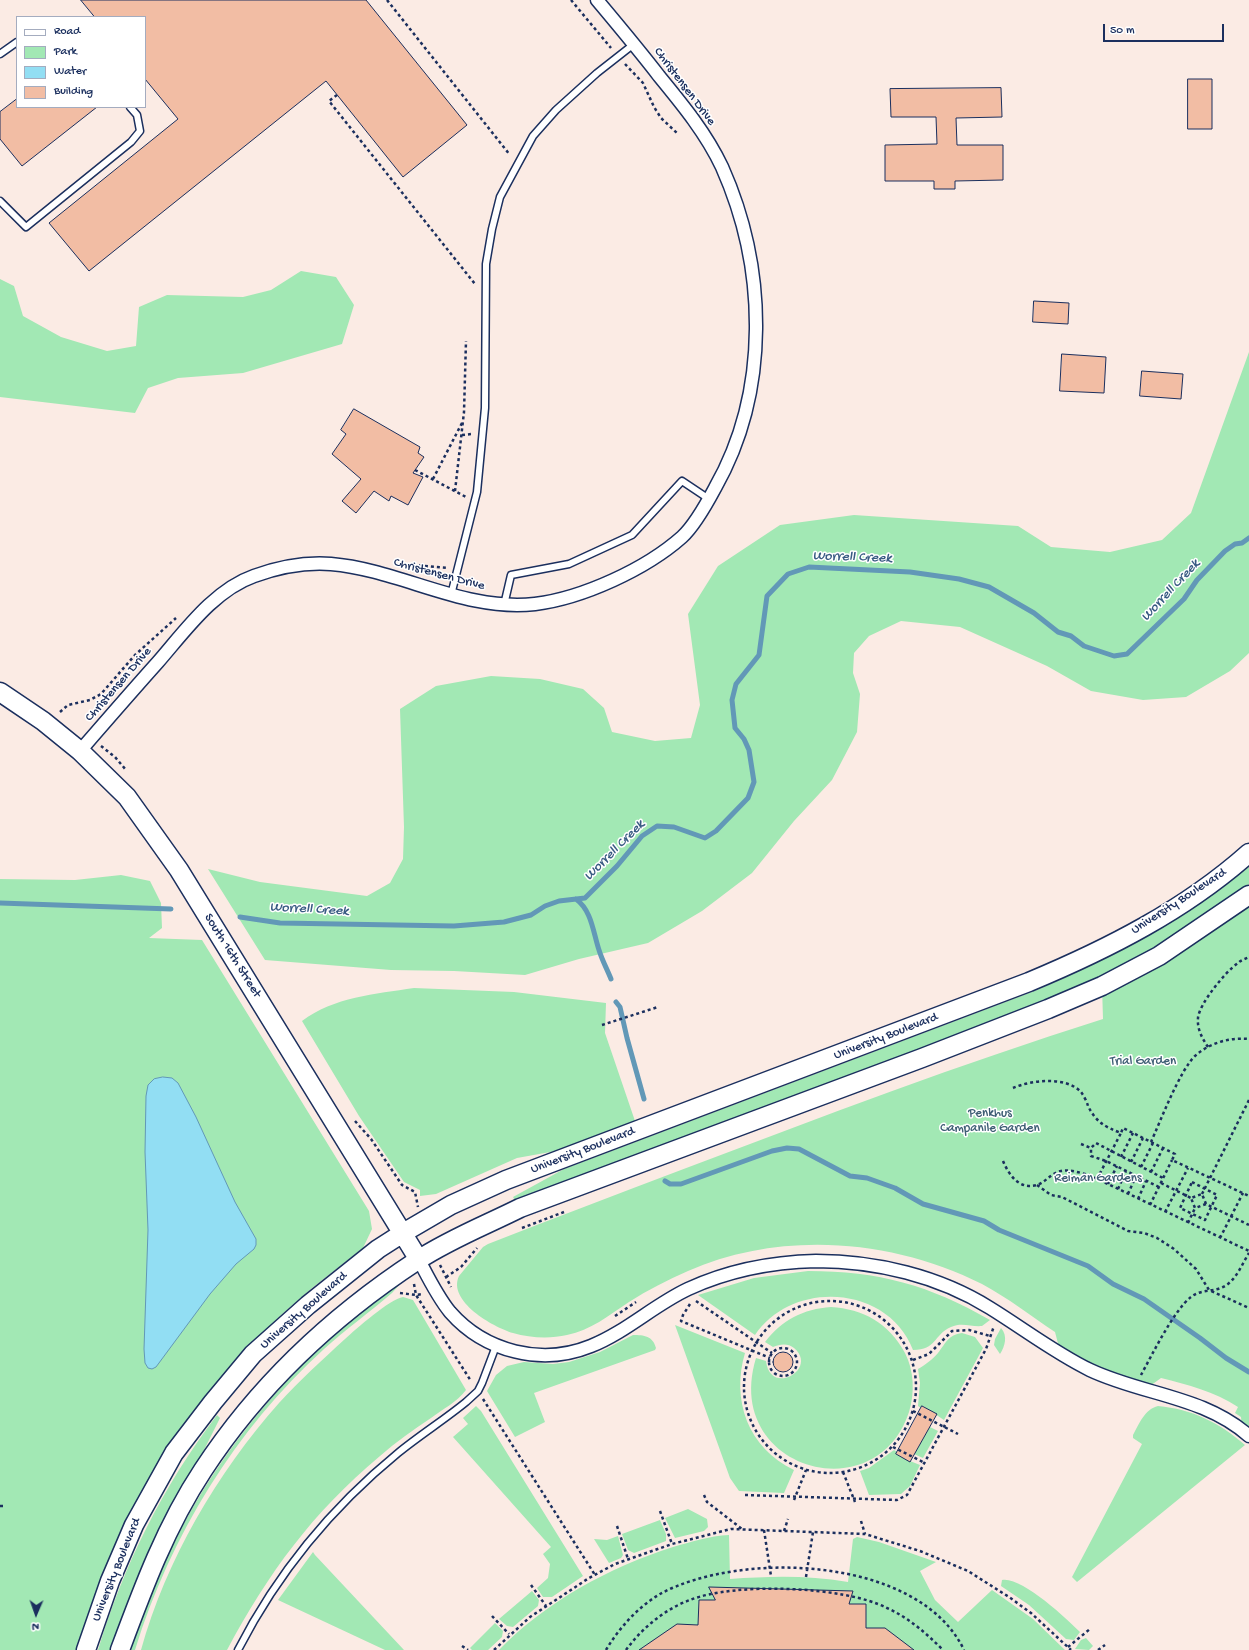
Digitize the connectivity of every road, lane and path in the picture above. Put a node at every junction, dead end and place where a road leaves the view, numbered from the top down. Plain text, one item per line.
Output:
1 (387, 0) edge
2 (571, 0) edge
3 (597, 0) edge
4 (16, 43) edge
5 (634, 44) junction
6 (0, 54) edge
7 (619, 57) junction
8 (337, 95) dead end
9 (131, 108) edge
10 (678, 134) dead end
11 (517, 163) junction
12 (0, 201) edge
13 (486, 297) junction
14 (466, 341) dead end
15 (464, 420) junction
16 (415, 470) dead end
17 (433, 479) junction
18 (455, 491) junction
19 (469, 498) dead end
20 (709, 499) junction
21 (414, 565) dead end
22 (452, 568) dead end
23 (451, 596) junction
24 (504, 605) junction
25 (0, 692) edge
26 (80, 751) junction
27 (1249, 853) edge
28 (1249, 895) edge
29 (1249, 957) edge
30 (658, 1007) dead end
31 (602, 1026) dead end
32 (1249, 1039) edge
33 (1208, 1047) junction
34 (1013, 1088) dead end
35 (1249, 1100) edge
36 (1121, 1133) junction
37 (1133, 1133) junction
38 (1143, 1138) junction
39 (1152, 1142) junction
40 (1081, 1144) dead end
41 (1091, 1148) junction
42 (1163, 1148) junction
43 (1111, 1152) junction
44 (1121, 1157) junction
45 (1172, 1160) junction
46 (1002, 1161) dead end
47 (1106, 1161) junction
48 (1131, 1162) junction
49 (1117, 1166) junction
50 (1141, 1167) junction
51 (1188, 1168) junction
52 (1126, 1171) junction
53 (1151, 1172) junction
54 (1136, 1176) junction
55 (1163, 1178) junction
56 (1210, 1178) junction
57 (1097, 1179) junction
58 (1146, 1181) junction
59 (1161, 1183) junction
60 (1108, 1184) junction
61 (1037, 1185) junction
62 (1159, 1187) junction
63 (1205, 1188) junction
64 (1118, 1189) junction
65 (1176, 1190) junction
66 (1243, 1193) junction
67 (1128, 1194) junction
68 (1202, 1194) junction
69 (1186, 1195) junction
70 (1249, 1196) edge
71 (1191, 1198) junction
72 (1138, 1199) junction
73 (1206, 1204) junction
74 (1150, 1205) junction
75 (1211, 1207) junction
76 (1195, 1208) junction
77 (1165, 1212) junction
78 (1192, 1214) junction
79 (1231, 1216) junction
80 (1188, 1223) junction
81 (1249, 1225) edge
82 (403, 1233) junction
83 (1220, 1238) junction
84 (1249, 1252) edge
85 (419, 1260) junction
86 (441, 1266) dead end
87 (459, 1268) dead end
88 (447, 1277) junction
89 (442, 1280) dead end
90 (414, 1284) dead end
91 (452, 1288) dead end
92 (1209, 1290) junction
93 (425, 1292) dead end
94 (398, 1294) dead end
95 (416, 1296) junction
96 (640, 1300) dead end
97 (1249, 1308) edge
98 (610, 1321) dead end
99 (995, 1324) dead end
100 (990, 1336) junction
101 (756, 1342) junction
102 (496, 1346) junction
103 (752, 1350) junction
104 (772, 1353) junction
105 (770, 1358) junction
106 (912, 1360) junction
107 (1134, 1373) dead end
108 (1139, 1377) junction
109 (1146, 1378) dead end
110 (472, 1382) dead end
111 (483, 1399) dead end
112 (913, 1411) junction
113 (944, 1427) junction
114 (958, 1434) dead end
115 (1249, 1436) edge
116 (893, 1447) junction
117 (925, 1463) junction
118 (806, 1470) junction
119 (843, 1472) junction
120 (704, 1495) dead end
121 (745, 1495) dead end
122 (796, 1496) junction
123 (854, 1498) junction
124 (794, 1500) dead end
125 (855, 1502) dead end
126 (660, 1511) dead end
127 (788, 1519) dead end
128 (861, 1521) dead end
129 (617, 1526) dead end
130 (742, 1529) junction
131 (764, 1530) junction
132 (784, 1531) junction
133 (813, 1532) junction
134 (865, 1534) junction
135 (672, 1544) junction
136 (628, 1559) junction
137 (770, 1567) junction
138 (807, 1568) junction
139 (595, 1574) junction
140 (771, 1576) dead end
141 (806, 1577) dead end
142 (531, 1585) dead end
143 (546, 1606) junction
144 (492, 1616) dead end
145 (1090, 1629) dead end
146 (509, 1634) junction
147 (1105, 1645) dead end
148 (462, 1646) dead end
149 (1069, 1649) edge
150 (86, 1650) edge
151 (120, 1650) edge
152 (238, 1650) edge
153 (468, 1650) edge
154 (494, 1650) edge
155 (606, 1650) edge
156 (626, 1650) edge
157 (943, 1650) edge
158 (964, 1650) edge
159 (1098, 1650) edge

1 - 11 path
2 - 7 path
3 - 5 street, Christensen Drive
4 - 6 lane
5 - 7 lane
5 - 20 street, Christensen Drive
7 - 10 path
7 - 11 lane
8 - 13 path
9 - 12 lane
11 - 13 lane
13 - 23 lane
14 - 15 path
15 - 17 path
15 - 18 path
16 - 17 path
17 - 18 path
18 - 19 path
20 - 24 street, Christensen Drive
20 - 24 lane
21 - 22 path
23 - 24 street, Christensen Drive
23 - 26 street, Christensen Drive
25 - 26 main road, South 16th Street
26 - 82 main road, South 16th Street
27 - 82 main road, University Boulevard
28 - 85 main road
29 - 33 path
30 - 31 path
32 - 33 path
33 - 39 path
34 - 36 path
35 - 56 path
36 - 37 path
36 - 43 path
37 - 38 path
37 - 44 path
38 - 39 path
38 - 48 path
39 - 42 path
39 - 50 path
40 - 41 path
41 - 43 path
41 - 47 path
42 - 45 path
42 - 53 path
43 - 44 path
43 - 47 path
44 - 48 path
45 - 51 path
45 - 55 path
46 - 61 path
47 - 49 path
47 - 57 path
48 - 50 path
49 - 52 path
49 - 60 path
50 - 53 path
51 - 56 path
51 - 65 path
52 - 54 path
52 - 64 path
53 - 55 path
54 - 58 path
54 - 67 path
55 - 59 path
56 - 63 path
56 - 66 path
57 - 60 path
57 - 61 path
58 - 62 path
58 - 72 path
59 - 62 path
59 - 65 path
60 - 64 path
61 - 92 path
62 - 74 path
63 - 68 path
63 - 69 path
63 - 75 path
64 - 67 path
65 - 69 path
65 - 77 path
66 - 70 path
66 - 79 path
67 - 72 path
68 - 71 path
68 - 73 path
69 - 71 path
69 - 78 path
71 - 76 path
72 - 74 path
73 - 75 path
73 - 76 path
74 - 77 path
75 - 78 path
75 - 79 path
76 - 78 path
77 - 80 path
78 - 80 path
79 - 81 path
79 - 83 path
80 - 83 path
82 - 85 main road, South 16th Street
82 - 150 main road, University Boulevard
83 - 84 path
84 - 92 path
85 - 102 street
85 - 151 main road
86 - 88 path
87 - 88 path
88 - 89 path
88 - 91 path
90 - 95 path
92 - 97 path
92 - 108 path
93 - 95 path
94 - 95 path
95 - 110 path
96 - 98 path
99 - 100 path
100 - 106 path
100 - 113 path
101 - 103 path
101 - 103 path
101 - 104 path
101 - 106 path
102 - 115 street
102 - 152 lane
103 - 105 path
103 - 118 path
104 - 105 path
104 - 105 path
106 - 112 path
107 - 108 path
108 - 109 path
111 - 139 path
112 - 113 path
112 - 116 path
113 - 114 path
113 - 117 path
116 - 117 path
116 - 119 path
117 - 123 path
118 - 119 path
118 - 122 path
119 - 123 path
120 - 130 path
121 - 122 path
122 - 123 path
122 - 124 path
123 - 125 path
126 - 135 path
127 - 132 path
128 - 134 path
129 - 136 path
130 - 131 path
130 - 135 path
131 - 132 path
131 - 137 path
132 - 133 path
133 - 134 path
133 - 138 path
134 - 149 path
135 - 136 path
136 - 139 path
137 - 138 path
137 - 140 path
137 - 155 path
138 - 141 path
138 - 158 path
139 - 143 path
142 - 143 path
143 - 146 path
144 - 146 path
145 - 149 path
146 - 154 path
147 - 159 path
148 - 153 path
156 - 157 path

